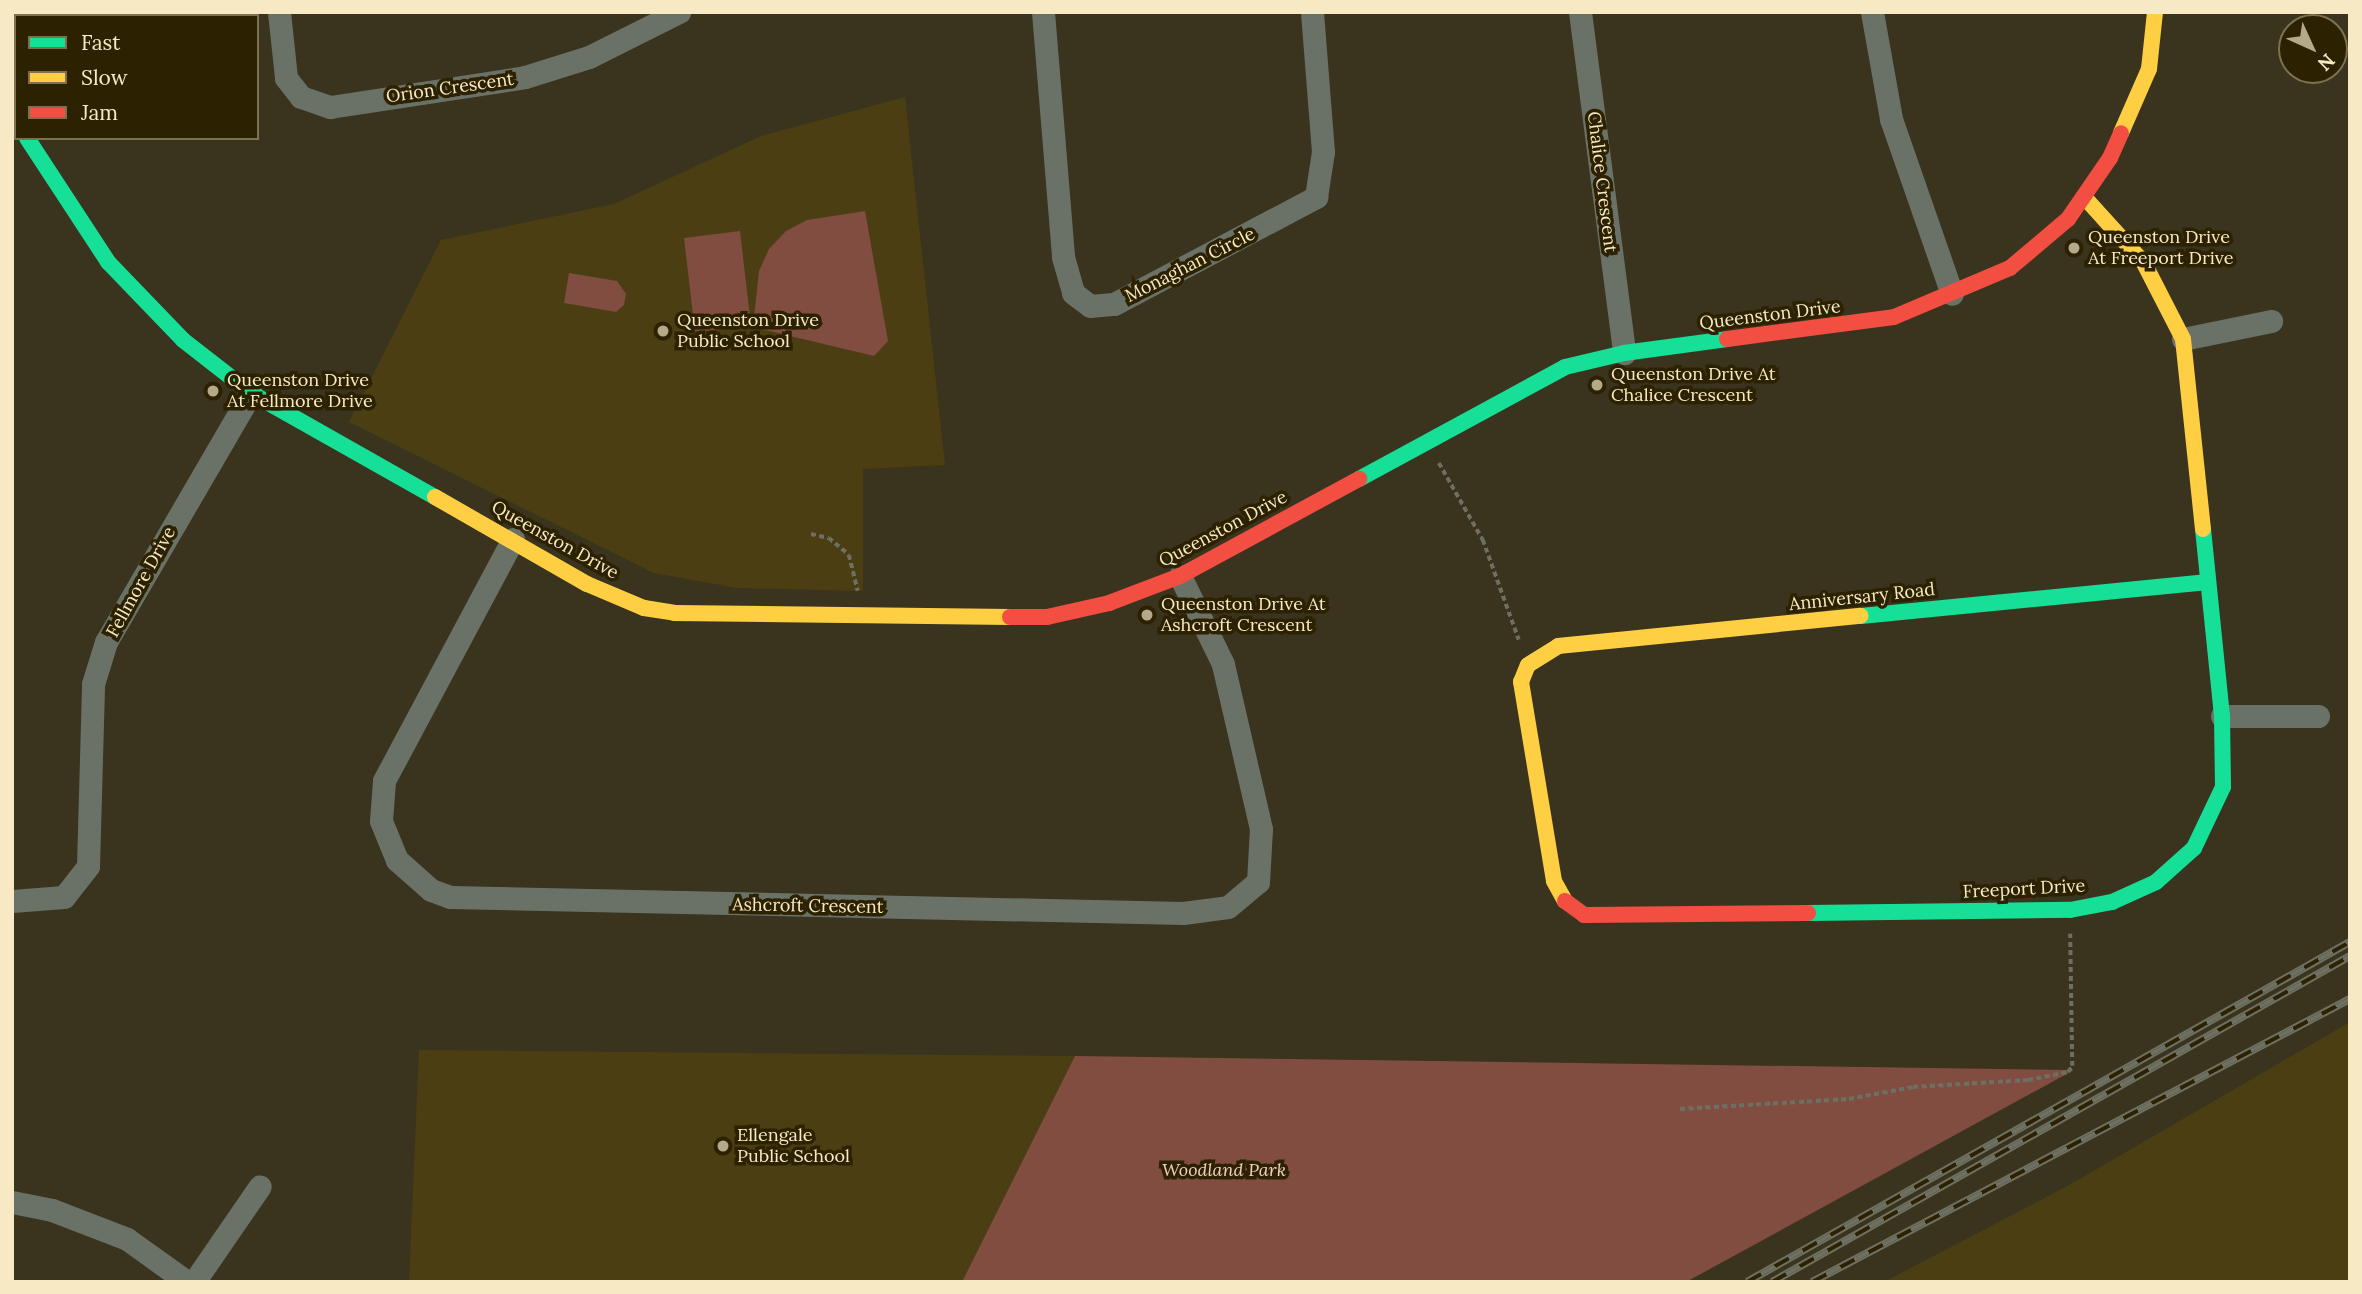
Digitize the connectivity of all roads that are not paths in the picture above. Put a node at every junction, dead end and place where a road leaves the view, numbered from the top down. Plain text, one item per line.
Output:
1 (279, 12) edge
2 (679, 12) edge
3 (1042, 12) edge
4 (1312, 12) edge
5 (1580, 12) edge
6 (1872, 12) edge
7 (2155, 12) edge
8 (28, 140) edge
9 (2086, 199) junction
10 (1952, 295) junction
11 (2272, 321) dead end
12 (2183, 339) junction
13 (1624, 353) junction
14 (251, 393) junction
15 (513, 539) junction
16 (1180, 576) junction
17 (2205, 582) junction
18 (1528, 665) joint
19 (2222, 716) junction
20 (2318, 716) dead end
21 (12, 901) edge
22 (260, 1186) dead end
23 (12, 1202) edge
24 (187, 1282) edge
25 (194, 1282) edge

1 - 2 street, Orion Crescent
3 - 4 street, Monaghan Circle
5 - 13 street, Chalice Crescent
6 - 10 street
7 - 9 street, Queenston Drive
8 - 14 street, Queenston Drive
9 - 10 street, Queenston Drive
9 - 12 street, Freeport Drive
10 - 13 street, Queenston Drive
11 - 12 street
12 - 17 street, Freeport Drive
13 - 16 street, Queenston Drive
14 - 15 street, Queenston Drive
14 - 21 street, Fellmore Drive
15 - 16 street, Queenston Drive
15 - 16 street, Ashcroft Crescent
17 - 18 street, Anniversary Road
17 - 19 street, Freeport Drive
18 - 19 street, Freeport Drive
19 - 20 street
22 - 25 street
23 - 24 street

